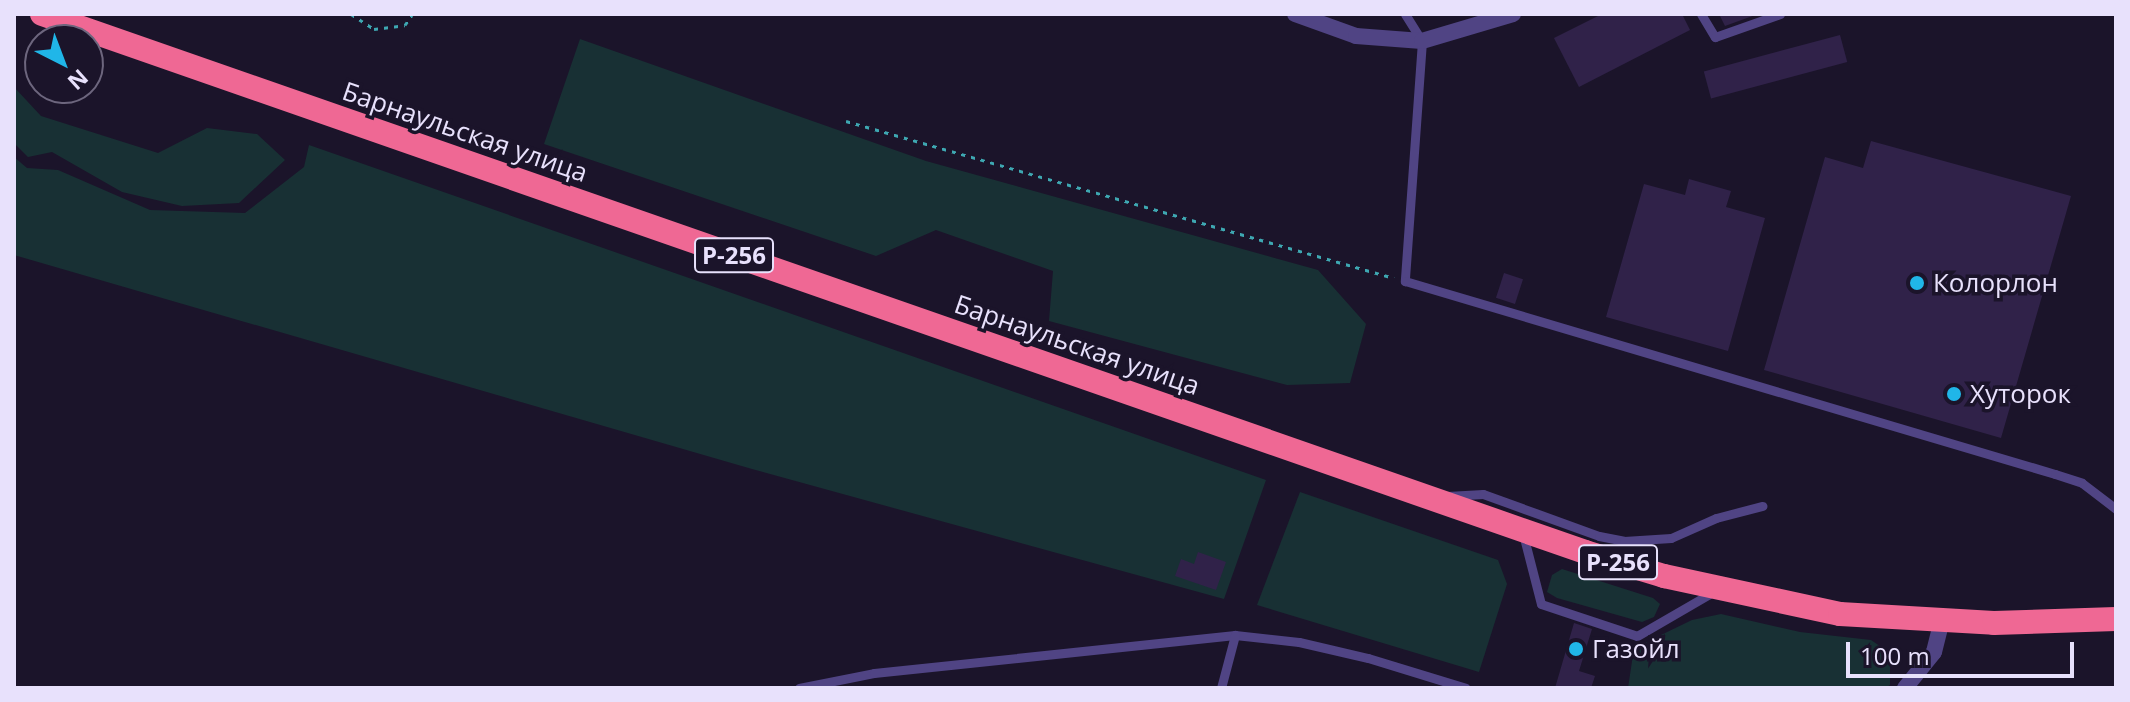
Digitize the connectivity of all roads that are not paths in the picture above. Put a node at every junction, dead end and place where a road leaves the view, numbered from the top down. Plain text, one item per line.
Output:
1 (42, 14) edge
2 (1295, 14) edge
3 (1405, 14) edge
4 (1701, 14) edge
5 (1780, 14) edge
6 (1504, 16) edge
7 (1422, 41) junction
8 (1426, 497) junction
9 (1762, 506) dead end
10 (2116, 509) edge
11 (1522, 530) junction
12 (1716, 590) junction
13 (2116, 619) edge
14 (1942, 621) junction
15 (1235, 635) junction
16 (799, 688) edge
17 (1221, 688) edge
18 (1466, 688) edge
19 (1905, 688) edge

1 - 8 highway, Барнаульская улица / Р-256
2 - 7 street
3 - 7 lane
4 - 5 lane
6 - 7 street
7 - 10 lane
8 - 9 lane
8 - 11 highway, Барнаульская улица / Р-256
11 - 12 highway, Барнаульская улица / Р-256
11 - 12 lane
12 - 14 highway, Барнаульская улица / Р-256
13 - 14 highway, Барнаульская улица / Р-256
14 - 19 street
15 - 16 lane
15 - 17 lane
15 - 18 lane

